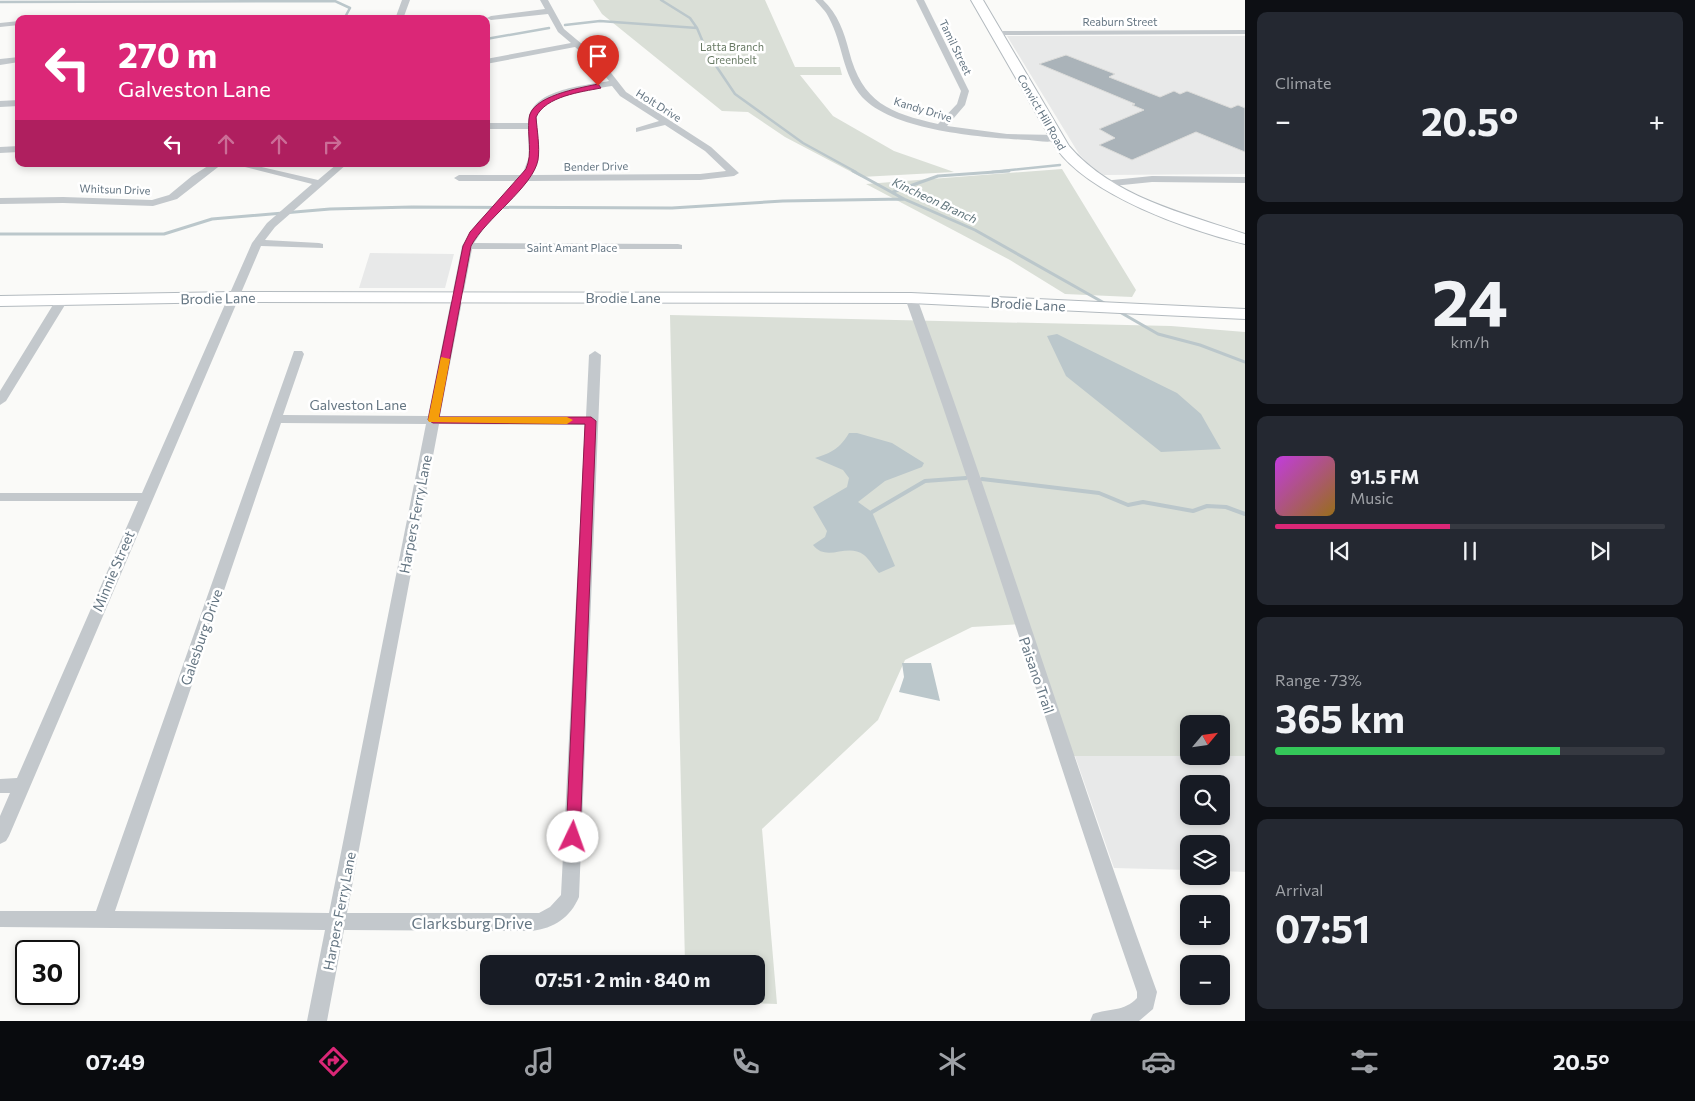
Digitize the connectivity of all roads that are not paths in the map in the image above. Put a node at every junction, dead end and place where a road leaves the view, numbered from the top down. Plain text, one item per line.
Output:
1 (406, 0) edge
2 (544, 0) edge
3 (819, 0) edge
4 (920, 0) edge
5 (977, 0) edge
6 (551, 11) junction
7 (400, 15) edge
8 (491, 18) dead end
9 (15, 23) edge
10 (0, 25) edge
11 (1245, 32) edge
12 (996, 33) junction
13 (577, 44) junction
14 (15, 60) edge
15 (490, 61) edge
16 (0, 62) edge
17 (613, 83) junction
18 (15, 103) edge
19 (0, 104) edge
20 (665, 122) junction
21 (490, 126) edge
22 (532, 126) junction
23 (941, 127) junction
24 (639, 130) dead end
25 (1057, 138) junction
26 (15, 149) edge
27 (0, 150) edge
28 (212, 167) edge
29 (251, 167) edge
30 (339, 167) edge
31 (734, 173) joint
32 (524, 177) junction
33 (459, 178) dead end
34 (1245, 180) edge
35 (320, 183) junction
36 (1103, 184) junction
37 (0, 201) edge
38 (292, 206) joint
39 (280, 217) joint
40 (1245, 239) edge
41 (257, 243) junction
42 (319, 246) dead end
43 (467, 246) junction
44 (678, 247) dead end
45 (0, 300) edge
46 (231, 302) junction
47 (456, 302) junction
48 (913, 303) junction
49 (59, 304) junction
50 (0, 310) edge
51 (1084, 310) junction
52 (1245, 314) edge
53 (1245, 323) edge
54 (298, 354) dead end
55 (595, 355) dead end
56 (0, 402) edge
57 (276, 419) junction
58 (433, 420) junction
59 (591, 421) junction
60 (0, 497) edge
61 (145, 497) junction
62 (21, 785) junction
63 (0, 786) edge
64 (0, 836) edge
65 (103, 919) junction
66 (0, 920) edge
67 (338, 921) junction
68 (318, 1021) edge
69 (1100, 1021) edge

1 - 7 street
2 - 6 street, Holt Drive
3 - 23 street, Kandy Drive
4 - 23 street, Tamil Street
5 - 12 main road, Convict Hill Road
6 - 8 street
6 - 13 street, Holt Drive
9 - 10 street
11 - 12 street, Reaburn Street
12 - 25 main road, Convict Hill Road
13 - 15 street
13 - 17 street, Holt Drive
14 - 16 street
17 - 20 street, Holt Drive
17 - 22 street, Harpers Ferry Lane
18 - 19 street
20 - 24 street
20 - 31 street, Holt Drive
21 - 22 street
22 - 32 street, Harpers Ferry Lane
23 - 25 street, Kandy Drive
25 - 36 main road, Convict Hill Road
26 - 27 street
28 - 37 street, Whitsun Drive
29 - 35 street
30 - 35 street
31 - 32 street, Bender Drive
32 - 33 street, Bender Drive
32 - 43 street, Harpers Ferry Lane
34 - 36 street
35 - 38 street
36 - 40 main road, Convict Hill Road
38 - 39 street
39 - 41 street, Minnie Street
41 - 42 street
41 - 46 street, Minnie Street
43 - 44 street, Saint Amant Place
43 - 47 street, Harpers Ferry Lane
45 - 49 main road, Brodie Lane
46 - 47 main road, Brodie Lane
46 - 49 main road, Brodie Lane
46 - 61 street, Minnie Street
47 - 48 main road, Brodie Lane
47 - 58 street, Harpers Ferry Lane
48 - 51 main road, Brodie Lane
48 - 69 street, Paisano Trail
49 - 50 main road, Brodie Lane
49 - 56 street
51 - 52 main road, Brodie Lane
51 - 53 main road, Brodie Lane
54 - 57 street, Galesburg Drive
55 - 59 street, Clarksburg Drive
57 - 58 street, Galveston Lane
57 - 65 street, Galesburg Drive
58 - 59 street, Galveston Lane
58 - 67 street, Harpers Ferry Lane
59 - 67 street, Clarksburg Drive
60 - 61 street
61 - 62 street, Minnie Street
62 - 63 street
62 - 64 street, Minnie Street
65 - 66 street, Clarksburg Drive
65 - 67 street, Clarksburg Drive
67 - 68 street, Harpers Ferry Lane

